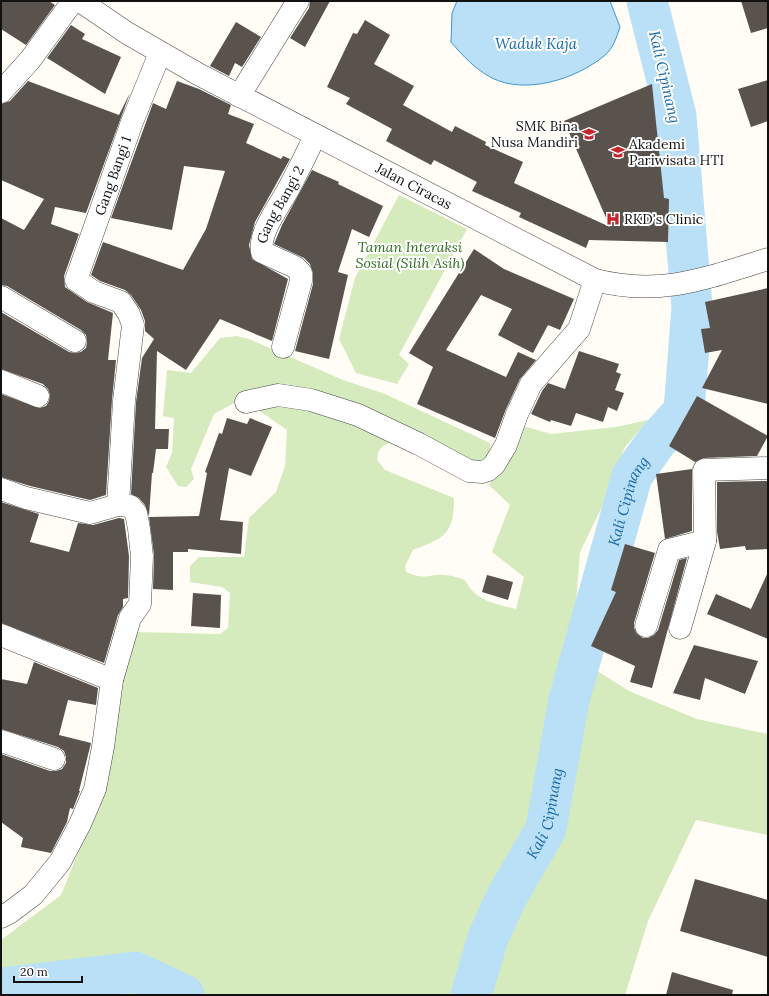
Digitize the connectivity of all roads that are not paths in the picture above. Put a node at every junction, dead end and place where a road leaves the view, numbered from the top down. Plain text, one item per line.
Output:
1 (73, 1) edge
2 (80, 1) edge
3 (298, 1) edge
4 (160, 53) junction
5 (1, 92) edge
6 (239, 96) junction
7 (316, 136) junction
8 (768, 259) edge
9 (595, 280) junction
10 (1, 298) edge
11 (75, 341) dead end
12 (283, 347) dead end
13 (1, 381) edge
14 (38, 396) dead end
15 (246, 402) dead end
16 (768, 468) edge
17 (1, 489) edge
18 (118, 505) junction
19 (704, 541) junction
20 (646, 626) dead end
21 (680, 628) dead end
22 (1, 635) edge
23 (112, 680) junction
24 (1, 741) edge
25 (54, 759) dead end
26 (1, 916) edge

1 - 5 street
2 - 4 street, Jalan Ciracas
3 - 6 street
4 - 6 street, Jalan Ciracas
4 - 18 street, Gang Bangi 1
6 - 7 street, Jalan Ciracas
7 - 9 street, Jalan Ciracas
7 - 12 street, Gang Bangi 2
8 - 9 street, Jalan Ciracas
9 - 15 street
10 - 11 street
13 - 14 street
16 - 19 street
17 - 18 street
18 - 23 street
19 - 20 street
19 - 21 street
22 - 23 street
23 - 26 street
24 - 25 street

